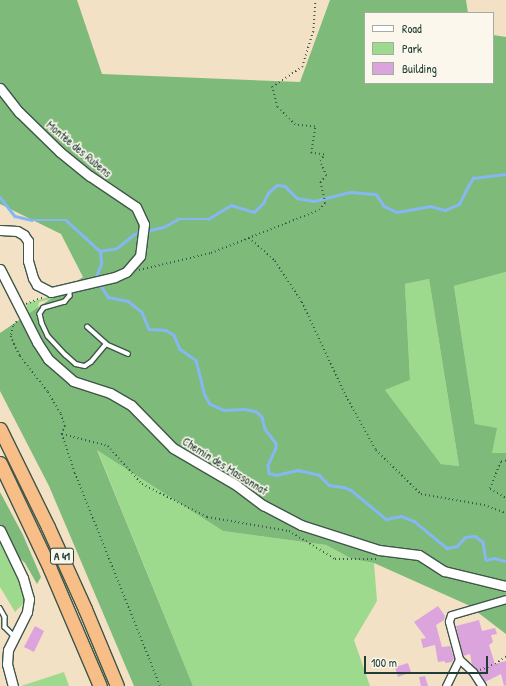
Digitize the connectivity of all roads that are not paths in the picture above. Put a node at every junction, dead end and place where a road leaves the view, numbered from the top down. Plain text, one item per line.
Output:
1 (0, 88) edge
2 (5, 230) edge
3 (0, 237) edge
4 (0, 269) edge
5 (70, 288) junction
6 (87, 327) dead end
7 (106, 344) junction
8 (128, 354) dead end
9 (0, 429) edge
10 (0, 463) edge
11 (0, 530) edge
12 (506, 586) edge
13 (506, 599) edge
14 (0, 608) edge
15 (0, 624) edge
16 (5, 627) junction
17 (14, 636) junction
18 (459, 659) junction
19 (12, 686) edge
20 (100, 686) edge
21 (117, 686) edge
22 (446, 686) edge
23 (482, 686) edge

1 - 5 street, Montée des Rubens
2 - 3 street
2 - 5 street
4 - 12 street, Chemin des Massonnat
5 - 7 lane
6 - 7 lane
7 - 8 lane
9 - 21 highway, A 41
10 - 20 highway, A 41
11 - 17 street
13 - 18 street
14 - 16 lane
15 - 16 lane
16 - 17 lane
17 - 19 street
18 - 22 street
18 - 23 street

